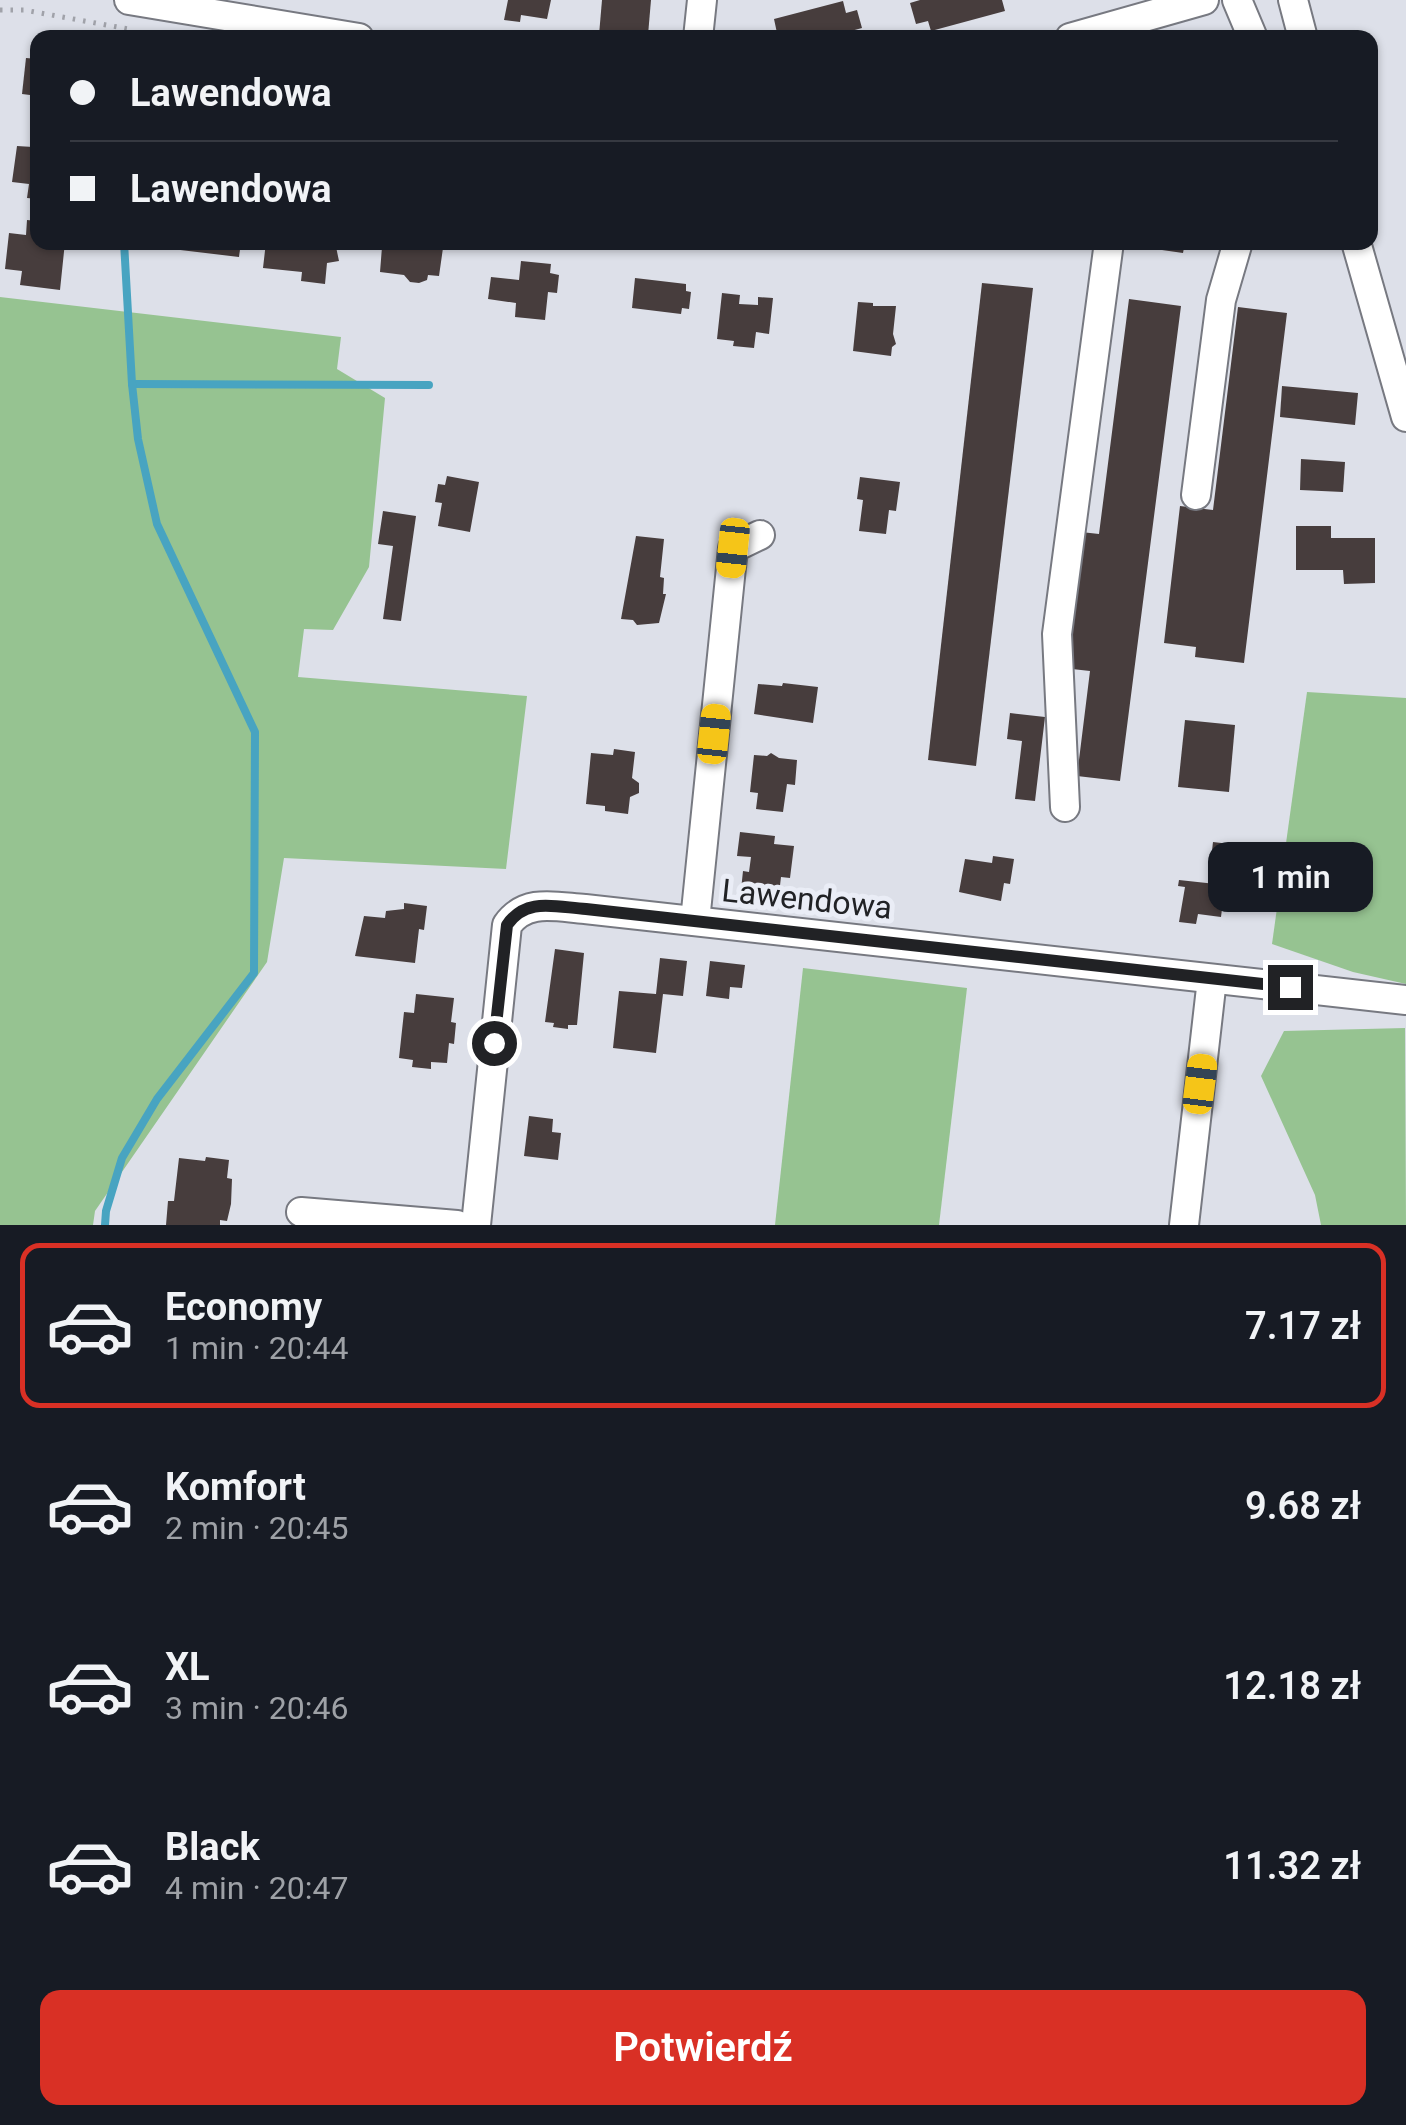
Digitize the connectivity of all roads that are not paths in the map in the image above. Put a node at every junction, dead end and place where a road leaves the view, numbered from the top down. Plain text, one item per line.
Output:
1 (129, 0) edge
2 (702, 0) edge
3 (1204, 0) edge
4 (1237, 0) edge
5 (1293, 0) edge
6 (283, 22) edge
7 (321, 30) edge
8 (699, 30) edge
9 (1125, 30) edge
10 (1250, 30) edge
11 (1300, 30) edge
12 (1108, 250) edge
13 (1236, 250) edge
14 (1358, 250) edge
15 (1406, 417) edge
16 (1196, 495) dead end
17 (760, 536) dead end
18 (1065, 807) dead end
19 (695, 921) junction
20 (1212, 979) junction
21 (1406, 1000) edge
22 (300, 1212) dead end
23 (457, 1225) edge
24 (476, 1225) edge
25 (1184, 1225) edge

1 - 6 street
2 - 8 street
3 - 9 street
4 - 10 street
5 - 11 street
6 - 7 street
12 - 18 street
13 - 16 street
14 - 15 street
17 - 19 street
19 - 20 street, Lawendowa
19 - 24 street, Lawendowa
20 - 21 street, Lawendowa
20 - 25 street
22 - 23 street

